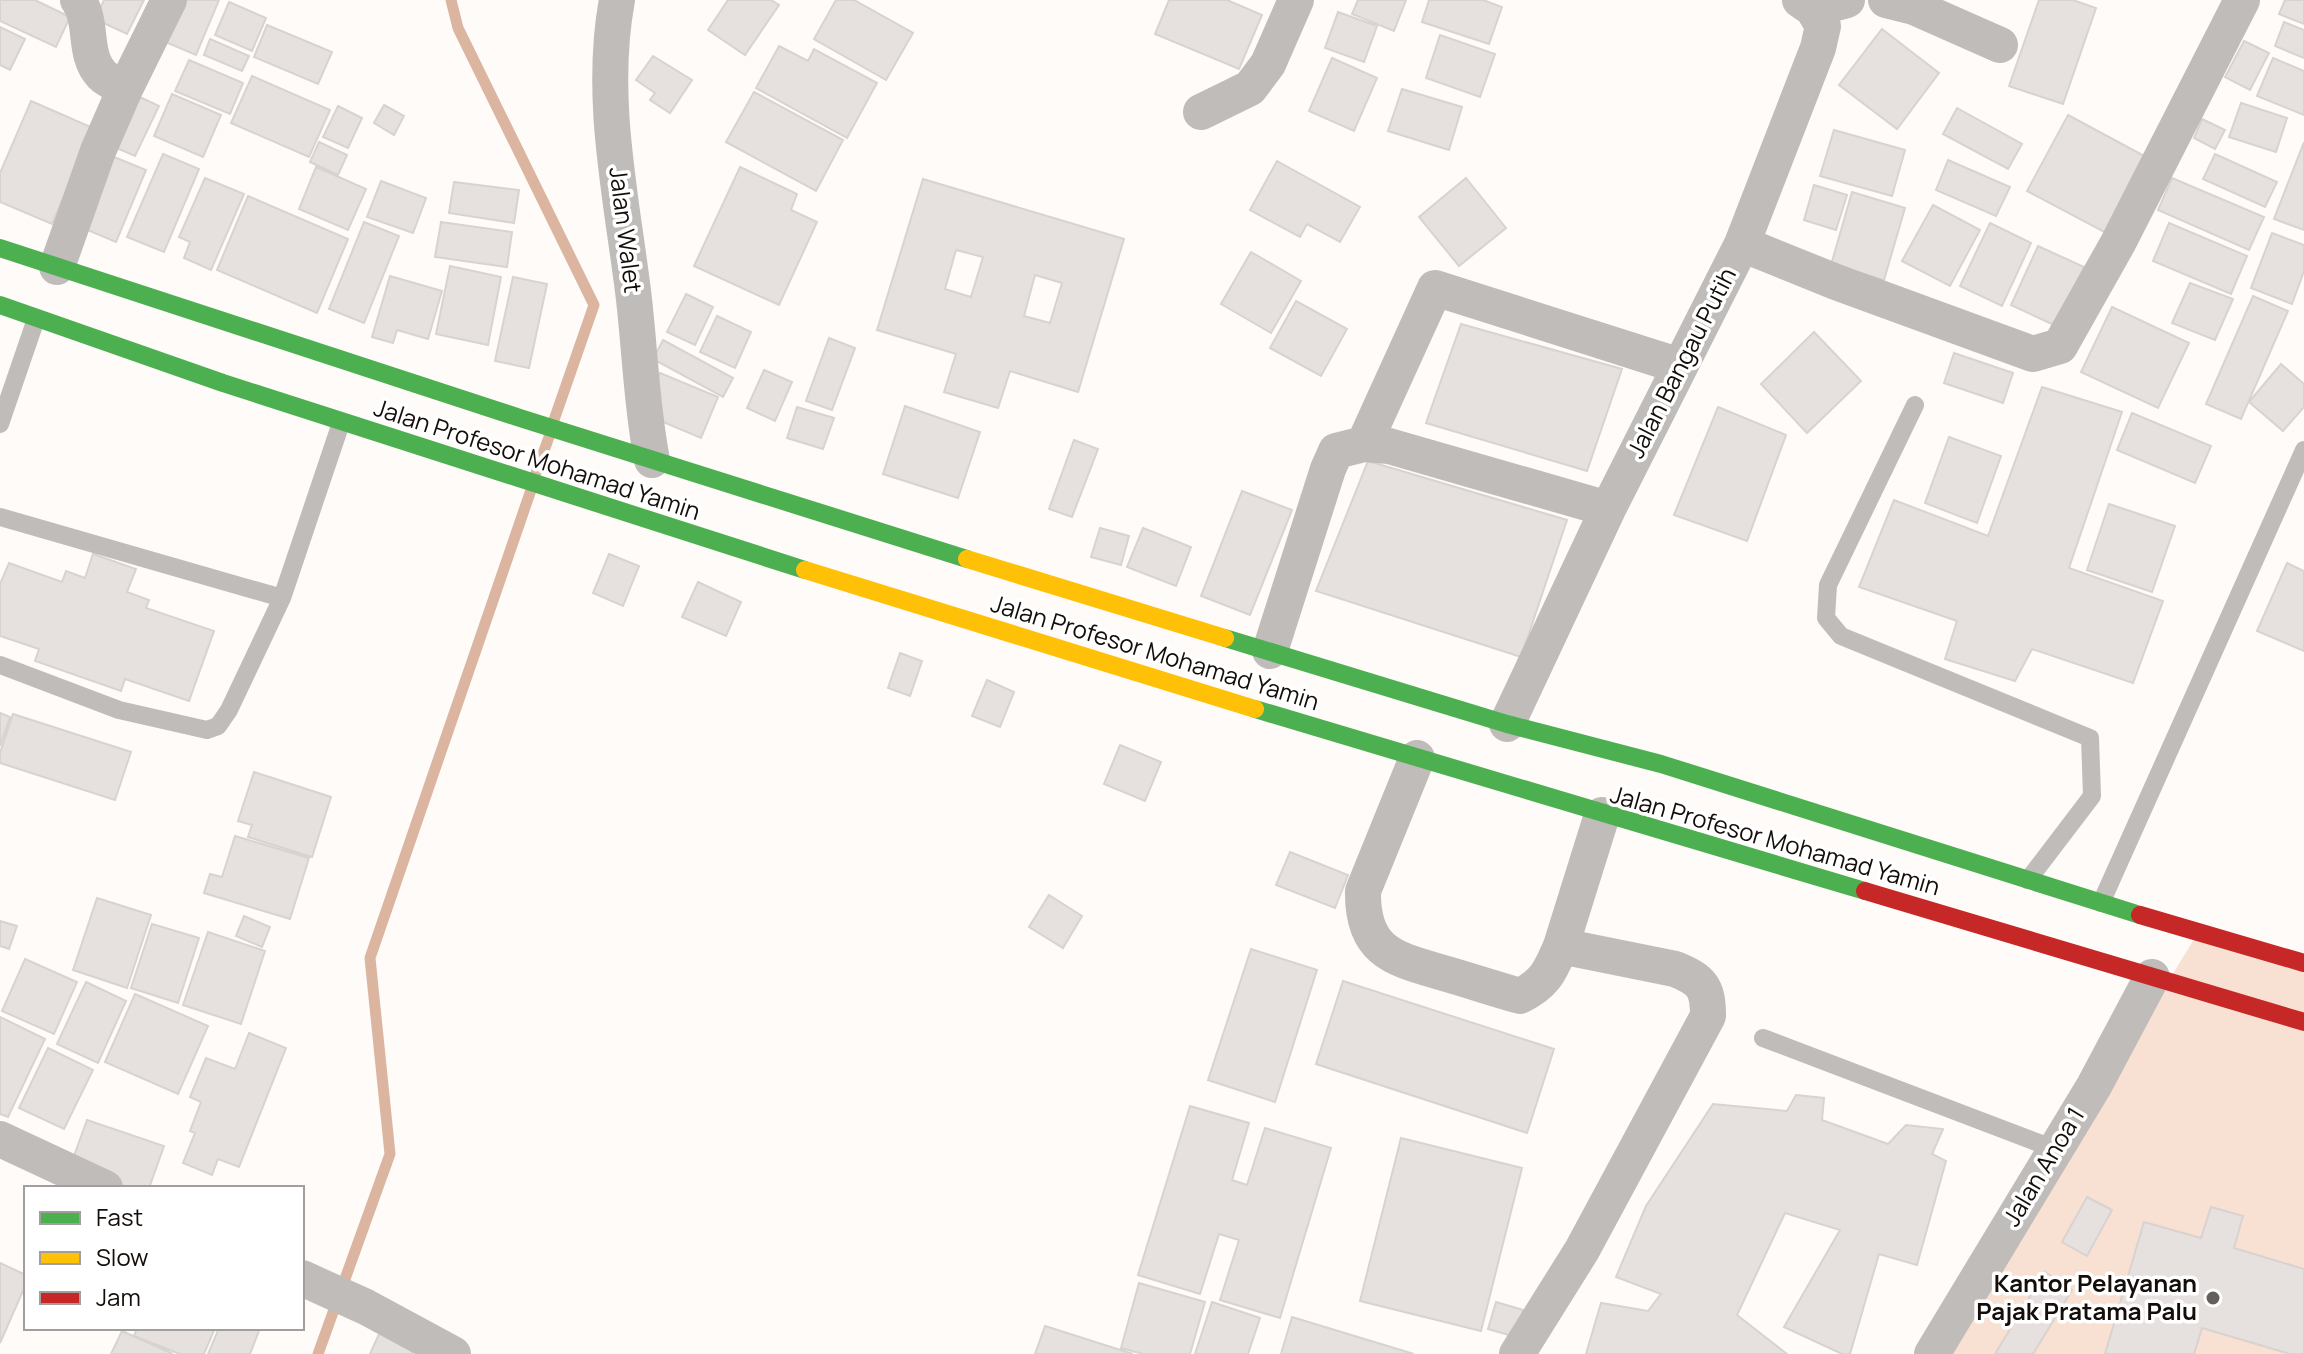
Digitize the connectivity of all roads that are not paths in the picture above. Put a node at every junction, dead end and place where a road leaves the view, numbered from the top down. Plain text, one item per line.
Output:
1 (78, 0) edge
2 (169, 0) edge
3 (617, 0) edge
4 (1296, 0) edge
5 (1886, 0) edge
6 (2242, 0) edge
7 (1820, 3) edge
8 (2000, 45) dead end
9 (125, 89) junction
10 (1201, 112) dead end
11 (1742, 244) junction
12 (0, 248) edge
13 (57, 267) junction
14 (0, 305) edge
15 (36, 319) junction
16 (1680, 366) junction
17 (1915, 405) dead end
18 (341, 423) junction
19 (0, 424) edge
20 (1364, 444) junction
21 (2304, 450) edge
22 (637, 454) junction
23 (1608, 509) junction
24 (0, 517) edge
25 (282, 598) junction
26 (1270, 651) junction
27 (0, 665) edge
28 (1507, 724) junction
29 (1417, 758) junction
30 (1602, 815) junction
31 (2028, 880) junction
32 (2101, 903) junction
33 (1561, 946) junction
34 (2304, 963) edge
35 (2152, 977) junction
36 (2304, 1022) edge
37 (1763, 1038) dead end
38 (0, 1139) edge
39 (2055, 1149) junction
40 (101, 1186) edge
41 (304, 1279) edge
42 (453, 1354) edge
43 (1517, 1354) edge
44 (1932, 1354) edge

1 - 9 street
2 - 9 street
3 - 22 street, Jalan Walet
4 - 10 street
5 - 8 street
6 - 11 street
7 - 11 street, Jalan Bangau Putih
9 - 13 street
11 - 16 street, Jalan Bangau Putih
12 - 13 main road, Jalan Profesor Mohamad Yamin
13 - 22 main road, Jalan Profesor Mohamad Yamin
14 - 15 main road, Jalan Profesor Mohamad Yamin
15 - 18 main road, Jalan Profesor Mohamad Yamin
15 - 19 lane
16 - 20 street
16 - 23 street, Jalan Bangau Putih
17 - 31 lane
18 - 25 lane
18 - 29 main road, Jalan Profesor Mohamad Yamin
20 - 23 street
20 - 26 street
21 - 32 lane
22 - 26 main road, Jalan Profesor Mohamad Yamin
23 - 28 street, Jalan Bangau Putih
24 - 25 lane
25 - 27 lane
26 - 28 main road, Jalan Profesor Mohamad Yamin
28 - 31 main road, Jalan Profesor Mohamad Yamin
29 - 30 main road, Jalan Profesor Mohamad Yamin
29 - 33 street
30 - 33 street
30 - 35 main road, Jalan Profesor Mohamad Yamin
31 - 32 main road, Jalan Profesor Mohamad Yamin
32 - 34 main road, Jalan Profesor Mohamad Yamin
33 - 43 street
35 - 36 main road, Jalan Profesor Mohamad Yamin
35 - 39 street, Jalan Anoa 1
37 - 39 lane
38 - 40 street
39 - 44 street, Jalan Anoa 1
41 - 42 street

